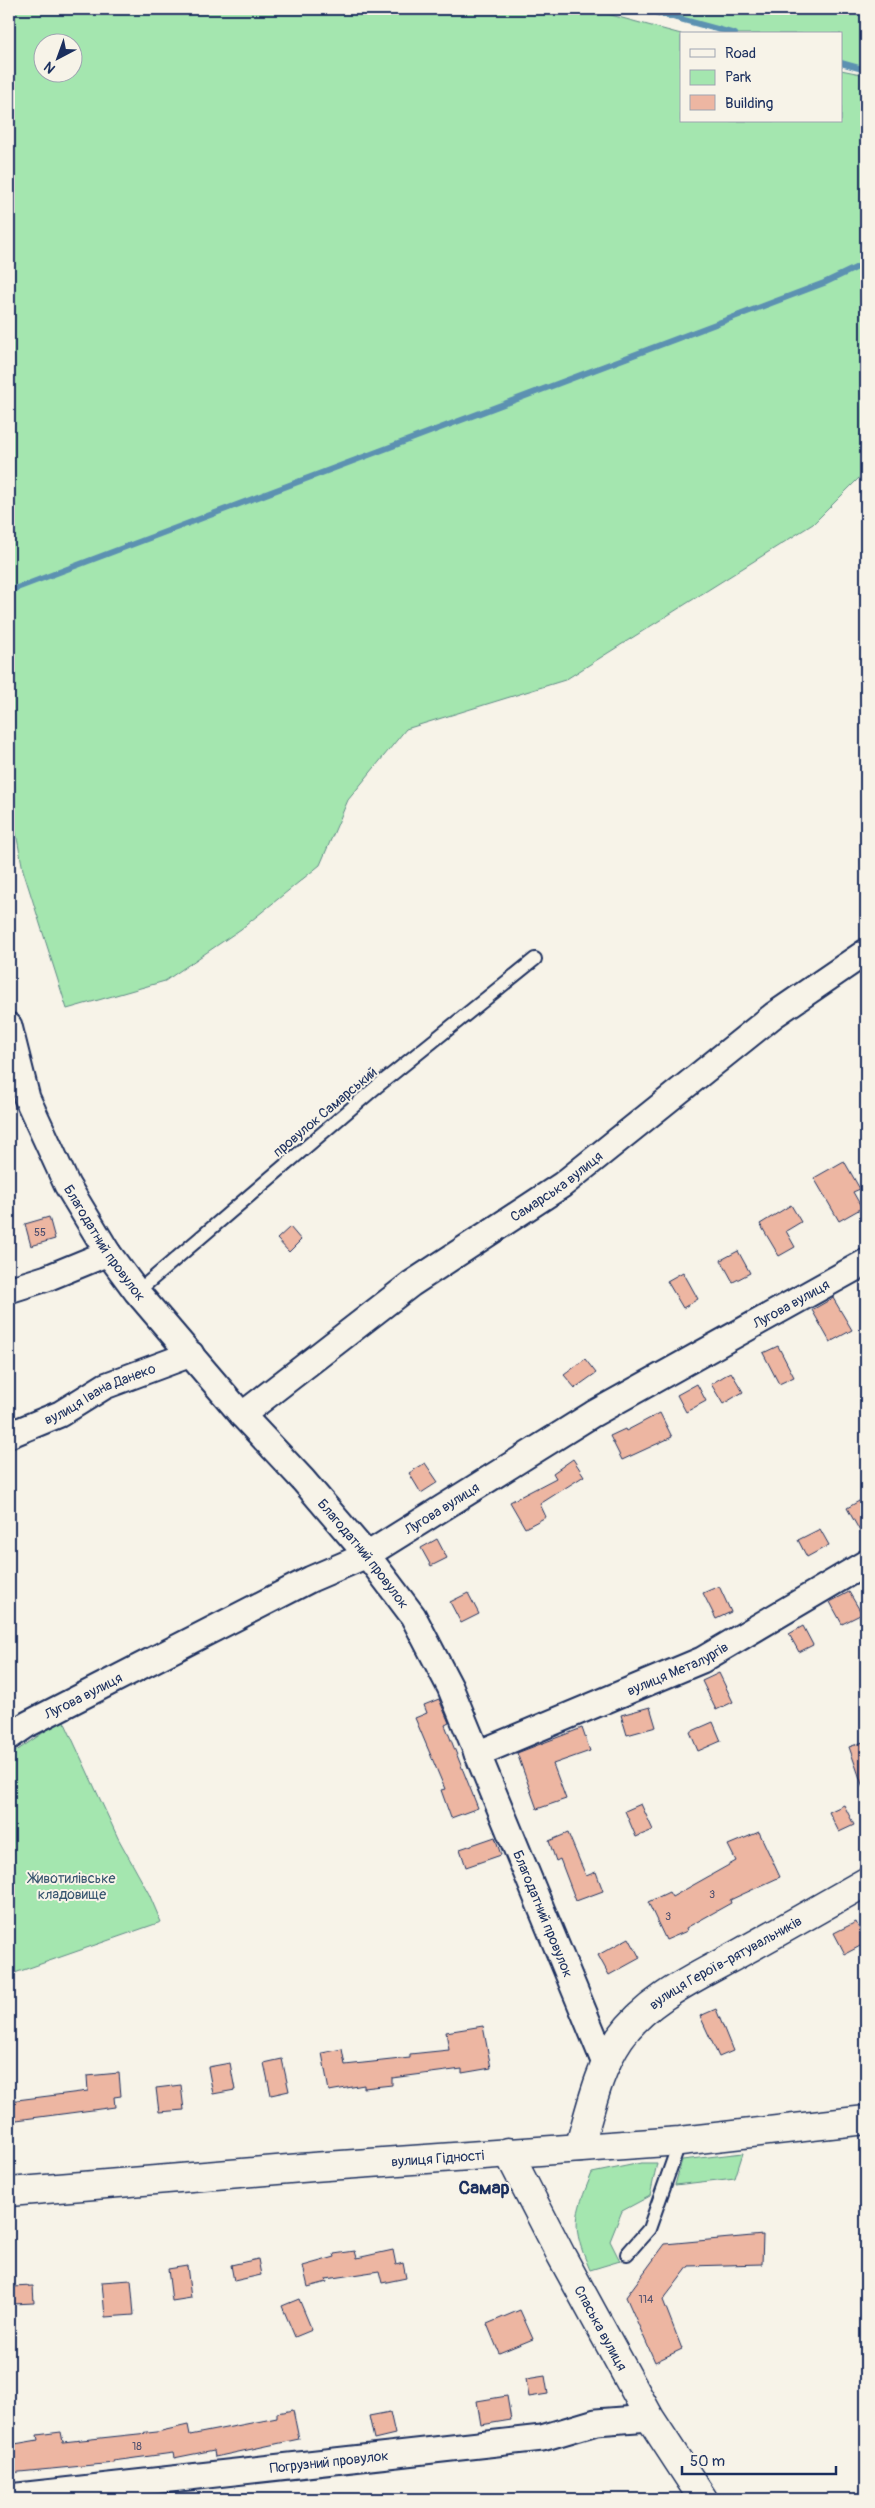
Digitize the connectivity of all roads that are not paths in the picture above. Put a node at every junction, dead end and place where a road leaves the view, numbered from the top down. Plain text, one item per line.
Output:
1 (866, 952) edge
2 (535, 960) dead end
3 (9, 1026) edge
4 (108, 1253) junction
5 (866, 1262) edge
6 (9, 1290) edge
7 (138, 1292) junction
8 (191, 1354) junction
9 (242, 1415) junction
10 (9, 1434) edge
11 (367, 1555) junction
12 (866, 1563) edge
13 (9, 1737) edge
14 (477, 1754) junction
15 (866, 1882) edge
16 (606, 2066) junction
17 (866, 2120) edge
18 (680, 2141) junction
19 (579, 2148) junction
20 (508, 2152) junction
21 (9, 2192) edge
22 (627, 2254) dead end
23 (650, 2418) junction
24 (9, 2497) edge
25 (703, 2499) edge

1 - 9 street, Самарська вулиця
2 - 7 lane, провулок Самарський
3 - 4 street, Благодатний провулок
4 - 6 street
4 - 7 street, Благодатний провулок
5 - 11 street, Лугова вулиця
7 - 8 street, Благодатний провулок
8 - 9 street, Благодатний провулок
8 - 10 street, вулиця Івана Данеко
9 - 11 street, Благодатний провулок
11 - 13 street, Лугова вулиця
11 - 14 street, Благодатний провулок
12 - 14 street, вулиця Металургів
14 - 16 street, Благодатний провулок
15 - 16 main road, вулиця Героїв-рятувальників
16 - 19 main road, вулиця Героїв-рятувальників
17 - 18 main road, вулиця Гідності
18 - 19 main road, вулиця Гідності
18 - 22 lane
19 - 20 main road, вулиця Гідності
20 - 21 main road, вулиця Гідності
20 - 23 main road, Спаська вулиця
23 - 24 street, Погрузний провулок
23 - 25 main road, Спаська вулиця

